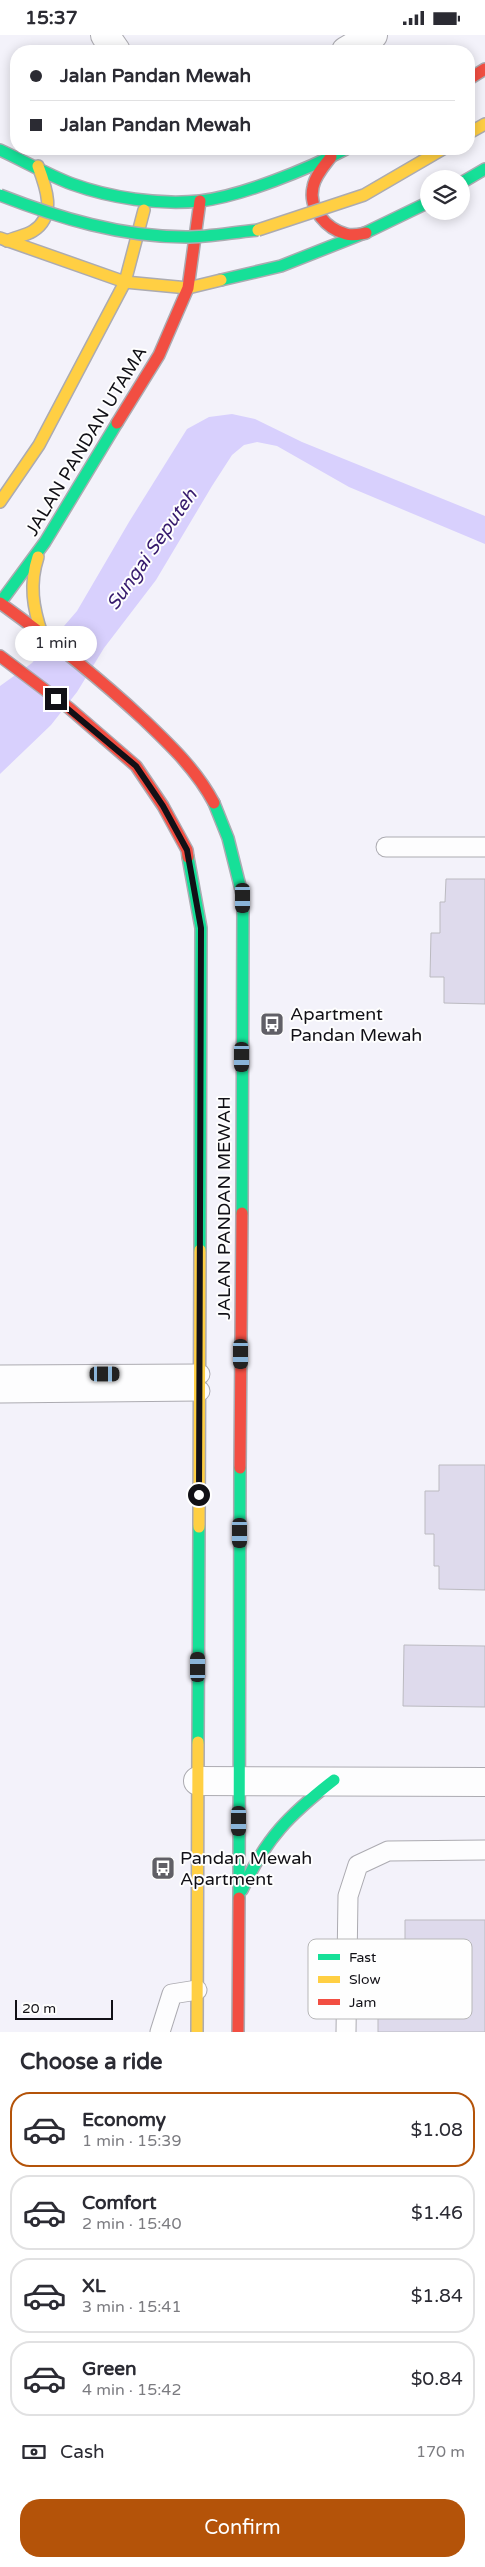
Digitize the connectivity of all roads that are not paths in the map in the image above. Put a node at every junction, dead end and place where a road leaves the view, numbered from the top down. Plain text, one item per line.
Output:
1 (373, 35) edge
2 (356, 45) edge
3 (12, 155) edge
4 (335, 155) edge
5 (433, 155) edge
6 (331, 157) junction
7 (38, 166) junction
8 (485, 169) edge
9 (470, 178) edge
10 (0, 195) edge
11 (147, 201) junction
12 (200, 201) junction
13 (420, 206) edge
14 (367, 232) junction
15 (3, 239) edge
16 (125, 282) junction
17 (188, 288) junction
18 (0, 502) edge
19 (45, 543) junction
20 (0, 603) edge
21 (44, 636) junction
22 (0, 656) edge
23 (17, 670) junction
24 (0, 673) edge
25 (386, 847) dead end
26 (485, 847) edge
27 (0, 1375) edge
28 (200, 1383) junction
29 (0, 1393) edge
30 (334, 1780) junction
31 (198, 1781) junction
32 (239, 1781) junction
33 (485, 1782) edge
34 (485, 1850) edge
35 (238, 1899) junction
36 (347, 1939) edge
37 (197, 1990) junction
38 (346, 2019) edge
39 (160, 2032) edge
40 (197, 2032) edge
41 (238, 2032) edge
42 (346, 2032) edge

1 - 2 street
3 - 7 main road
4 - 6 main road
5 - 10 main road, bridge
6 - 12 main road
6 - 14 main road
7 - 11 main road
7 - 15 main road
8 - 9 main road
11 - 12 main road
11 - 16 main road
12 - 17 main road, JALAN PANDAN UTAMA
13 - 14 main road
14 - 17 main road
15 - 16 main road
16 - 17 main road
16 - 18 main road
17 - 19 main road, JALAN PANDAN UTAMA
19 - 20 main road, JALAN PANDAN UTAMA
19 - 21 main road
20 - 21 main road, JALAN PANDAN MEWAH
21 - 32 main road, JALAN PANDAN MEWAH
22 - 23 main road, JALAN PANDAN MEWAH
23 - 24 main road
23 - 28 main road, JALAN PANDAN MEWAH
25 - 26 lane
27 - 28 lane
28 - 29 lane
28 - 31 main road, JALAN PANDAN MEWAH
30 - 32 street
30 - 33 street
30 - 35 main road
31 - 32 street
31 - 37 main road, JALAN PANDAN MEWAH
32 - 35 main road, JALAN PANDAN MEWAH
34 - 36 lane
35 - 41 main road, JALAN PANDAN MEWAH
37 - 39 lane
37 - 40 main road, JALAN PANDAN MEWAH
38 - 42 lane

